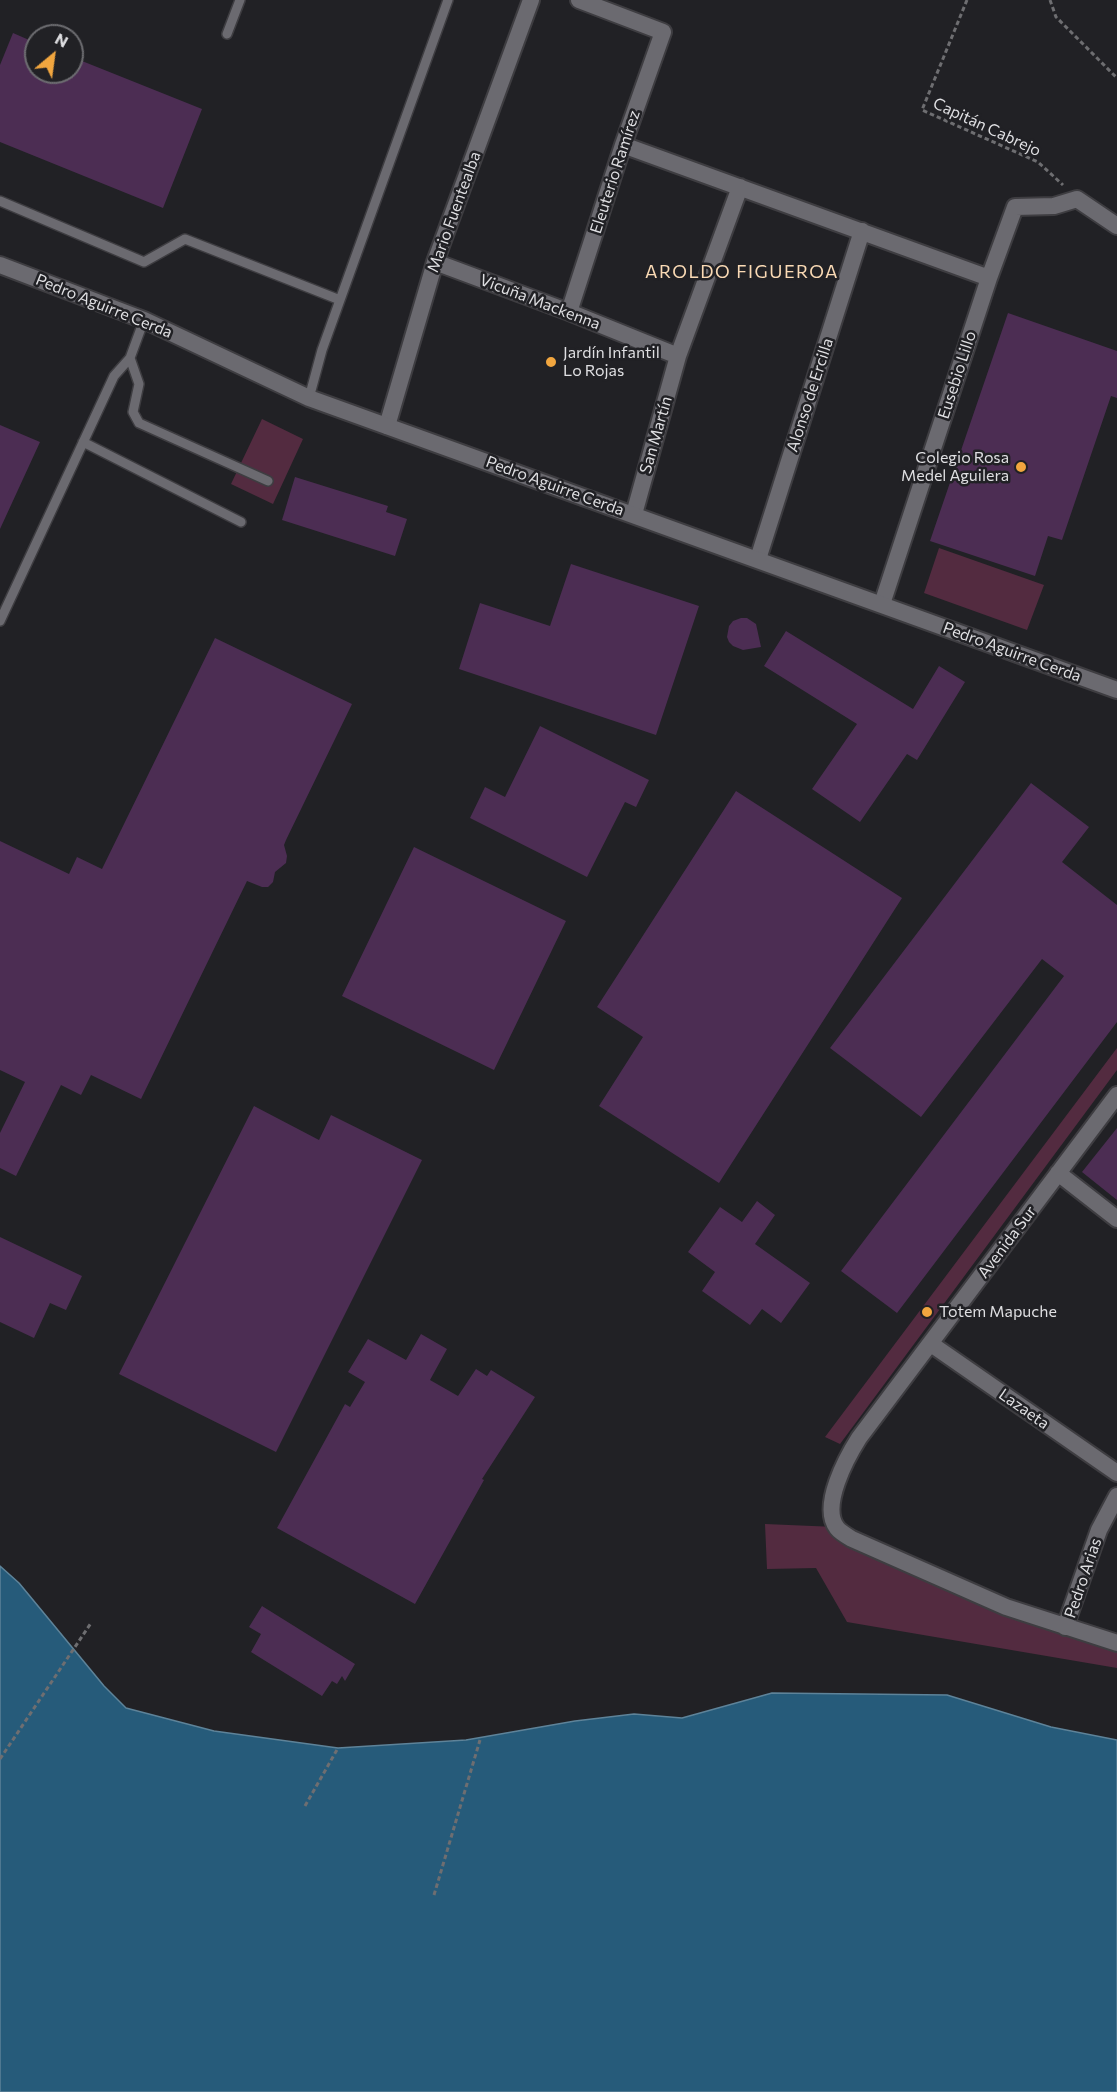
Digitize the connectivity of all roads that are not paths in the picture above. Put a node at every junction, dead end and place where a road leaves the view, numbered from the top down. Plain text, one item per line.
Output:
1 (240, 0) edge
2 (448, 0) edge
3 (531, 0) edge
4 (579, 0) edge
5 (227, 34) dead end
6 (623, 145) junction
7 (740, 187) junction
8 (0, 201) edge
9 (1117, 226) edge
10 (862, 231) junction
11 (435, 262) junction
12 (0, 265) edge
13 (989, 278) junction
14 (340, 300) junction
15 (569, 312) junction
16 (144, 321) junction
17 (678, 356) junction
18 (130, 358) junction
19 (309, 398) junction
20 (387, 426) junction
21 (83, 442) junction
22 (268, 481) dead end
23 (634, 514) junction
24 (241, 522) dead end
25 (759, 560) junction
26 (882, 604) junction
27 (0, 621) edge
28 (1117, 690) edge
29 (1117, 1095) edge
30 (1058, 1173) junction
31 (1117, 1220) edge
32 (931, 1344) junction
33 (1117, 1473) edge
34 (1117, 1496) edge
35 (1065, 1627) junction
36 (1117, 1643) edge

1 - 5 lane
2 - 14 lane
3 - 11 street, Mario Fuentealba
4 - 6 street, Eleuterio Ramírez
6 - 7 street
6 - 15 street, Eleuterio Ramírez
7 - 10 street
7 - 17 street, San Martín
8 - 14 lane
9 - 13 street, Eusebio Lillo
10 - 13 street
10 - 25 street, Alonso de Ercilla
11 - 15 street, Vicuña Mackenna
11 - 20 street, Mario Fuentealba
12 - 16 street, Pedro Aguirre Cerda
13 - 26 street, Eusebio Lillo
14 - 19 lane
15 - 17 street, Vicuña Mackenna
16 - 18 lane
16 - 19 street, Pedro Aguirre Cerda
17 - 23 street, San Martín
18 - 21 lane
18 - 22 lane
19 - 20 street, Pedro Aguirre Cerda
20 - 23 street, Pedro Aguirre Cerda
21 - 24 lane
21 - 27 lane
23 - 25 street, Pedro Aguirre Cerda
25 - 26 street, Pedro Aguirre Cerda
26 - 28 street, Pedro Aguirre Cerda
29 - 30 street, Avenida Sur
30 - 31 street
30 - 32 street, Avenida Sur
32 - 33 street, Lazaeta
32 - 35 street, Avenida Sur
34 - 35 street, Pedro Arias
35 - 36 street

